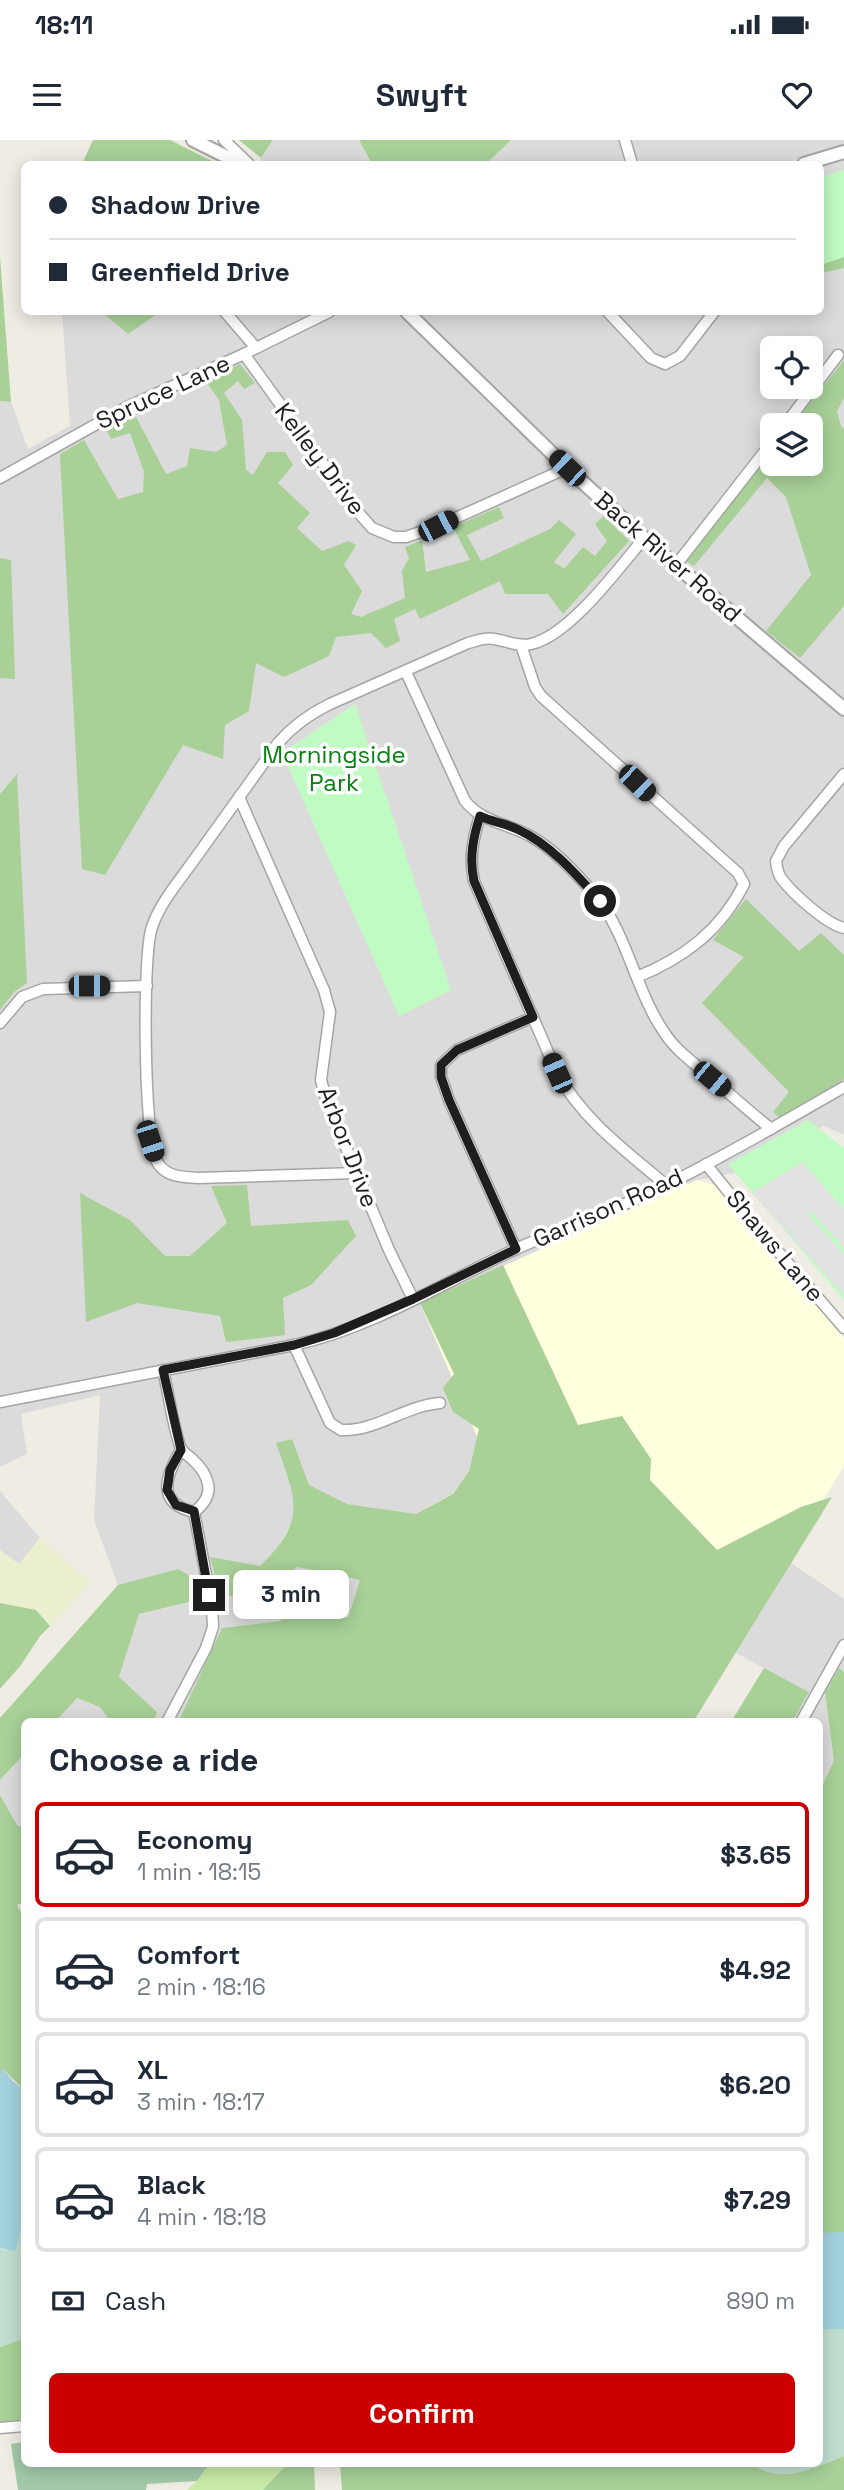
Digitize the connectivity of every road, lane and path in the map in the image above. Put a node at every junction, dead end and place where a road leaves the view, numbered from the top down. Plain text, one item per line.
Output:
1 (193, 140) edge
2 (224, 140) edge
3 (625, 140) edge
4 (844, 152) edge
5 (235, 161) edge
6 (246, 161) edge
7 (631, 161) edge
8 (814, 161) edge
9 (228, 315) edge
10 (323, 315) edge
11 (410, 315) edge
12 (419, 315) edge
13 (611, 315) edge
14 (712, 315) edge
15 (421, 325) junction
16 (256, 348) junction
17 (244, 354) junction
18 (838, 355) dead end
19 (794, 413) edge
20 (760, 457) edge
21 (567, 468) junction
22 (0, 478) edge
23 (644, 538) junction
24 (676, 565) junction
25 (521, 645) junction
26 (406, 672) junction
27 (844, 709) edge
28 (844, 774) edge
29 (239, 797) junction
30 (480, 816) junction
31 (844, 929) edge
32 (637, 977) junction
33 (147, 986) junction
34 (533, 1017) junction
35 (0, 1023) edge
36 (844, 1087) edge
37 (771, 1129) junction
38 (706, 1164) junction
39 (356, 1173) junction
40 (666, 1185) junction
41 (516, 1249) junction
42 (413, 1299) junction
43 (844, 1328) edge
44 (294, 1345) junction
45 (163, 1370) junction
46 (0, 1402) edge
47 (440, 1403) dead end
48 (181, 1450) junction
49 (194, 1511) junction
50 (844, 1645) edge
51 (169, 1718) edge
52 (803, 1718) edge
53 (21, 2426) edge
54 (0, 2428) edge

1 - 5 street
2 - 6 street
3 - 7 street
4 - 8 street
9 - 16 street
10 - 16 street, Spruce Lane
11 - 15 street, Back River Road
12 - 15 street
13 - 14 street
15 - 21 street, Back River Road
16 - 17 street, Spruce Lane
17 - 21 street, Kelley Drive
17 - 22 street, Spruce Lane
18 - 19 street
20 - 24 street
21 - 23 street, Back River Road
23 - 24 street, Back River Road
23 - 25 street
24 - 27 street, Back River Road
25 - 26 street
25 - 32 street
26 - 29 street
26 - 30 street
28 - 31 street
29 - 33 street
29 - 39 street, Arbor Drive
30 - 32 street
30 - 34 street
32 - 37 street
33 - 35 street
33 - 39 street
34 - 40 street
34 - 41 street
36 - 37 street, Garrison Road
37 - 38 street, Garrison Road
38 - 40 street, Garrison Road
38 - 43 street, Shaws Lane
39 - 42 street, Arbor Drive
40 - 41 street, Garrison Road
41 - 42 street, Garrison Road
42 - 44 street, Garrison Road
44 - 45 street, Garrison Road
44 - 47 street
45 - 46 street, Garrison Road
45 - 48 street
48 - 49 street
48 - 49 street
49 - 51 street
50 - 52 street
53 - 54 street

